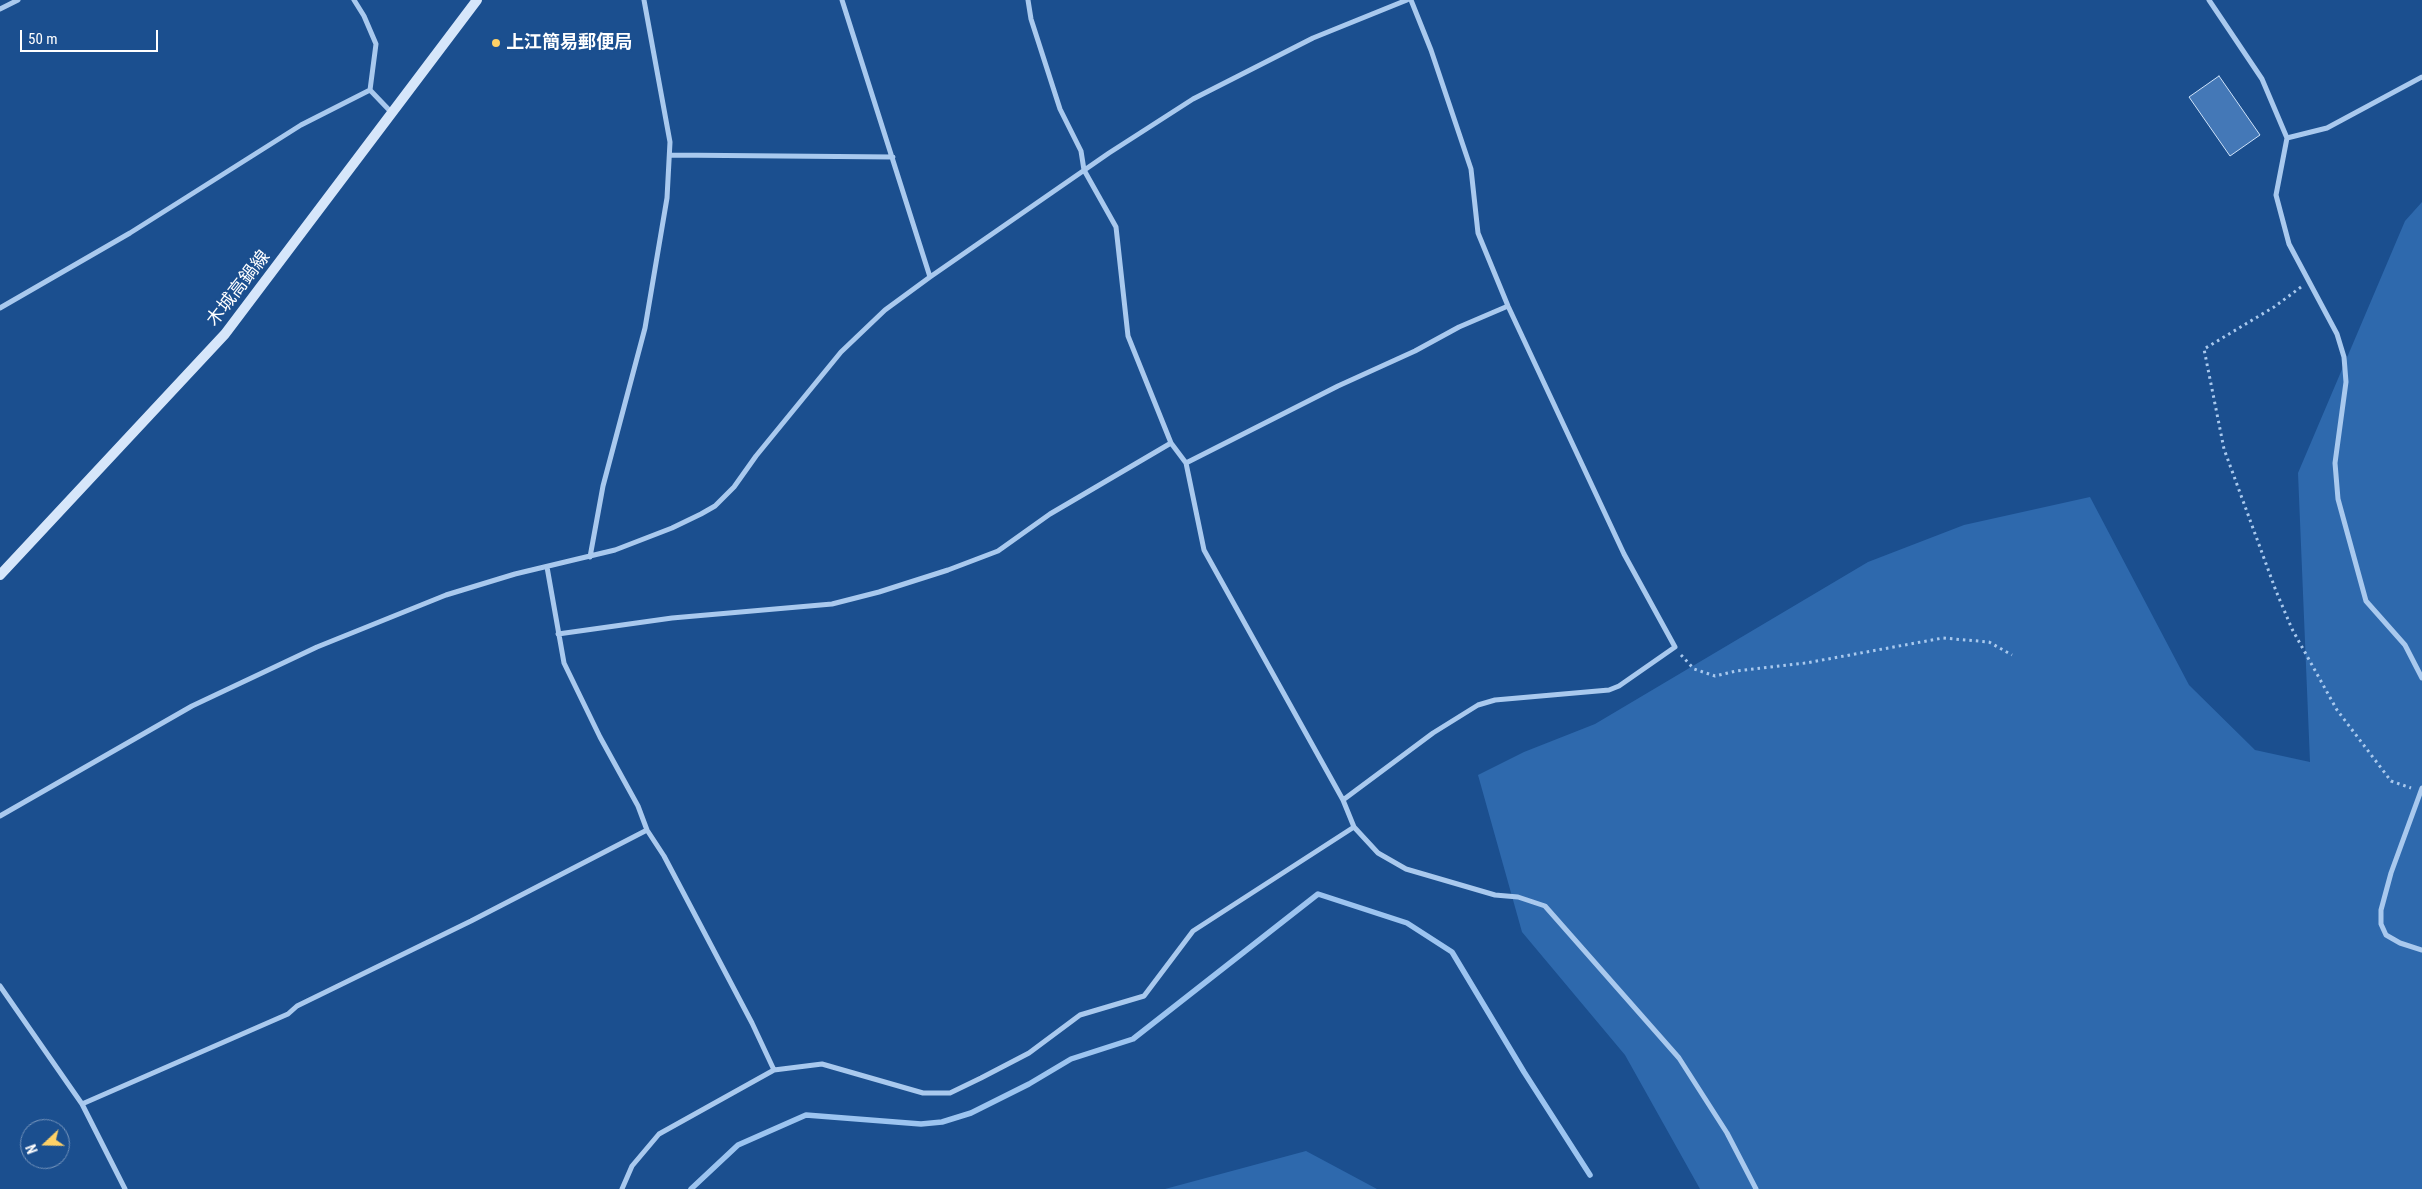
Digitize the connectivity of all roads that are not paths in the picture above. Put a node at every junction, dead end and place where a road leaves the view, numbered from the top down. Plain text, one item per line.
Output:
1 (18, 0) edge
2 (354, 0) edge
3 (477, 0) edge
4 (644, 0) edge
5 (842, 0) edge
6 (1028, 0) edge
7 (1409, 0) edge
8 (2209, 0) edge
9 (0, 9) edge
10 (2422, 77) edge
11 (370, 90) junction
12 (392, 113) junction
13 (2287, 138) junction
14 (670, 154) junction
15 (893, 157) junction
16 (1084, 170) junction
17 (930, 277) junction
18 (1508, 306) junction
19 (0, 308) edge
20 (1171, 442) junction
21 (1186, 463) junction
22 (590, 557) junction
23 (547, 567) junction
24 (0, 575) edge
25 (558, 634) junction
26 (2422, 678) edge
27 (2421, 790) edge
28 (1343, 800) junction
29 (0, 816) edge
30 (1354, 827) junction
31 (647, 830) junction
32 (2422, 950) edge
33 (0, 986) edge
34 (774, 1070) junction
35 (82, 1104) junction
36 (125, 1189) edge
37 (622, 1189) edge
38 (1756, 1189) edge

1 - 9 street
2 - 11 street
3 - 12 main road, 木城高鍋線
4 - 14 street
5 - 15 street
6 - 16 street
7 - 16 street
7 - 18 street
8 - 13 street
10 - 13 street
11 - 12 street
11 - 19 street
12 - 24 main road, 木城高鍋線
13 - 26 street
14 - 15 street
14 - 22 street
15 - 17 street
16 - 17 street
16 - 20 street
17 - 22 street
18 - 21 street
18 - 28 street
20 - 21 street
20 - 25 street
21 - 28 street
22 - 23 street
23 - 25 street
23 - 29 street
25 - 31 street
27 - 32 street
28 - 30 street
30 - 34 street
30 - 38 street
31 - 34 street
31 - 35 street
33 - 35 street
34 - 37 street
35 - 36 street

